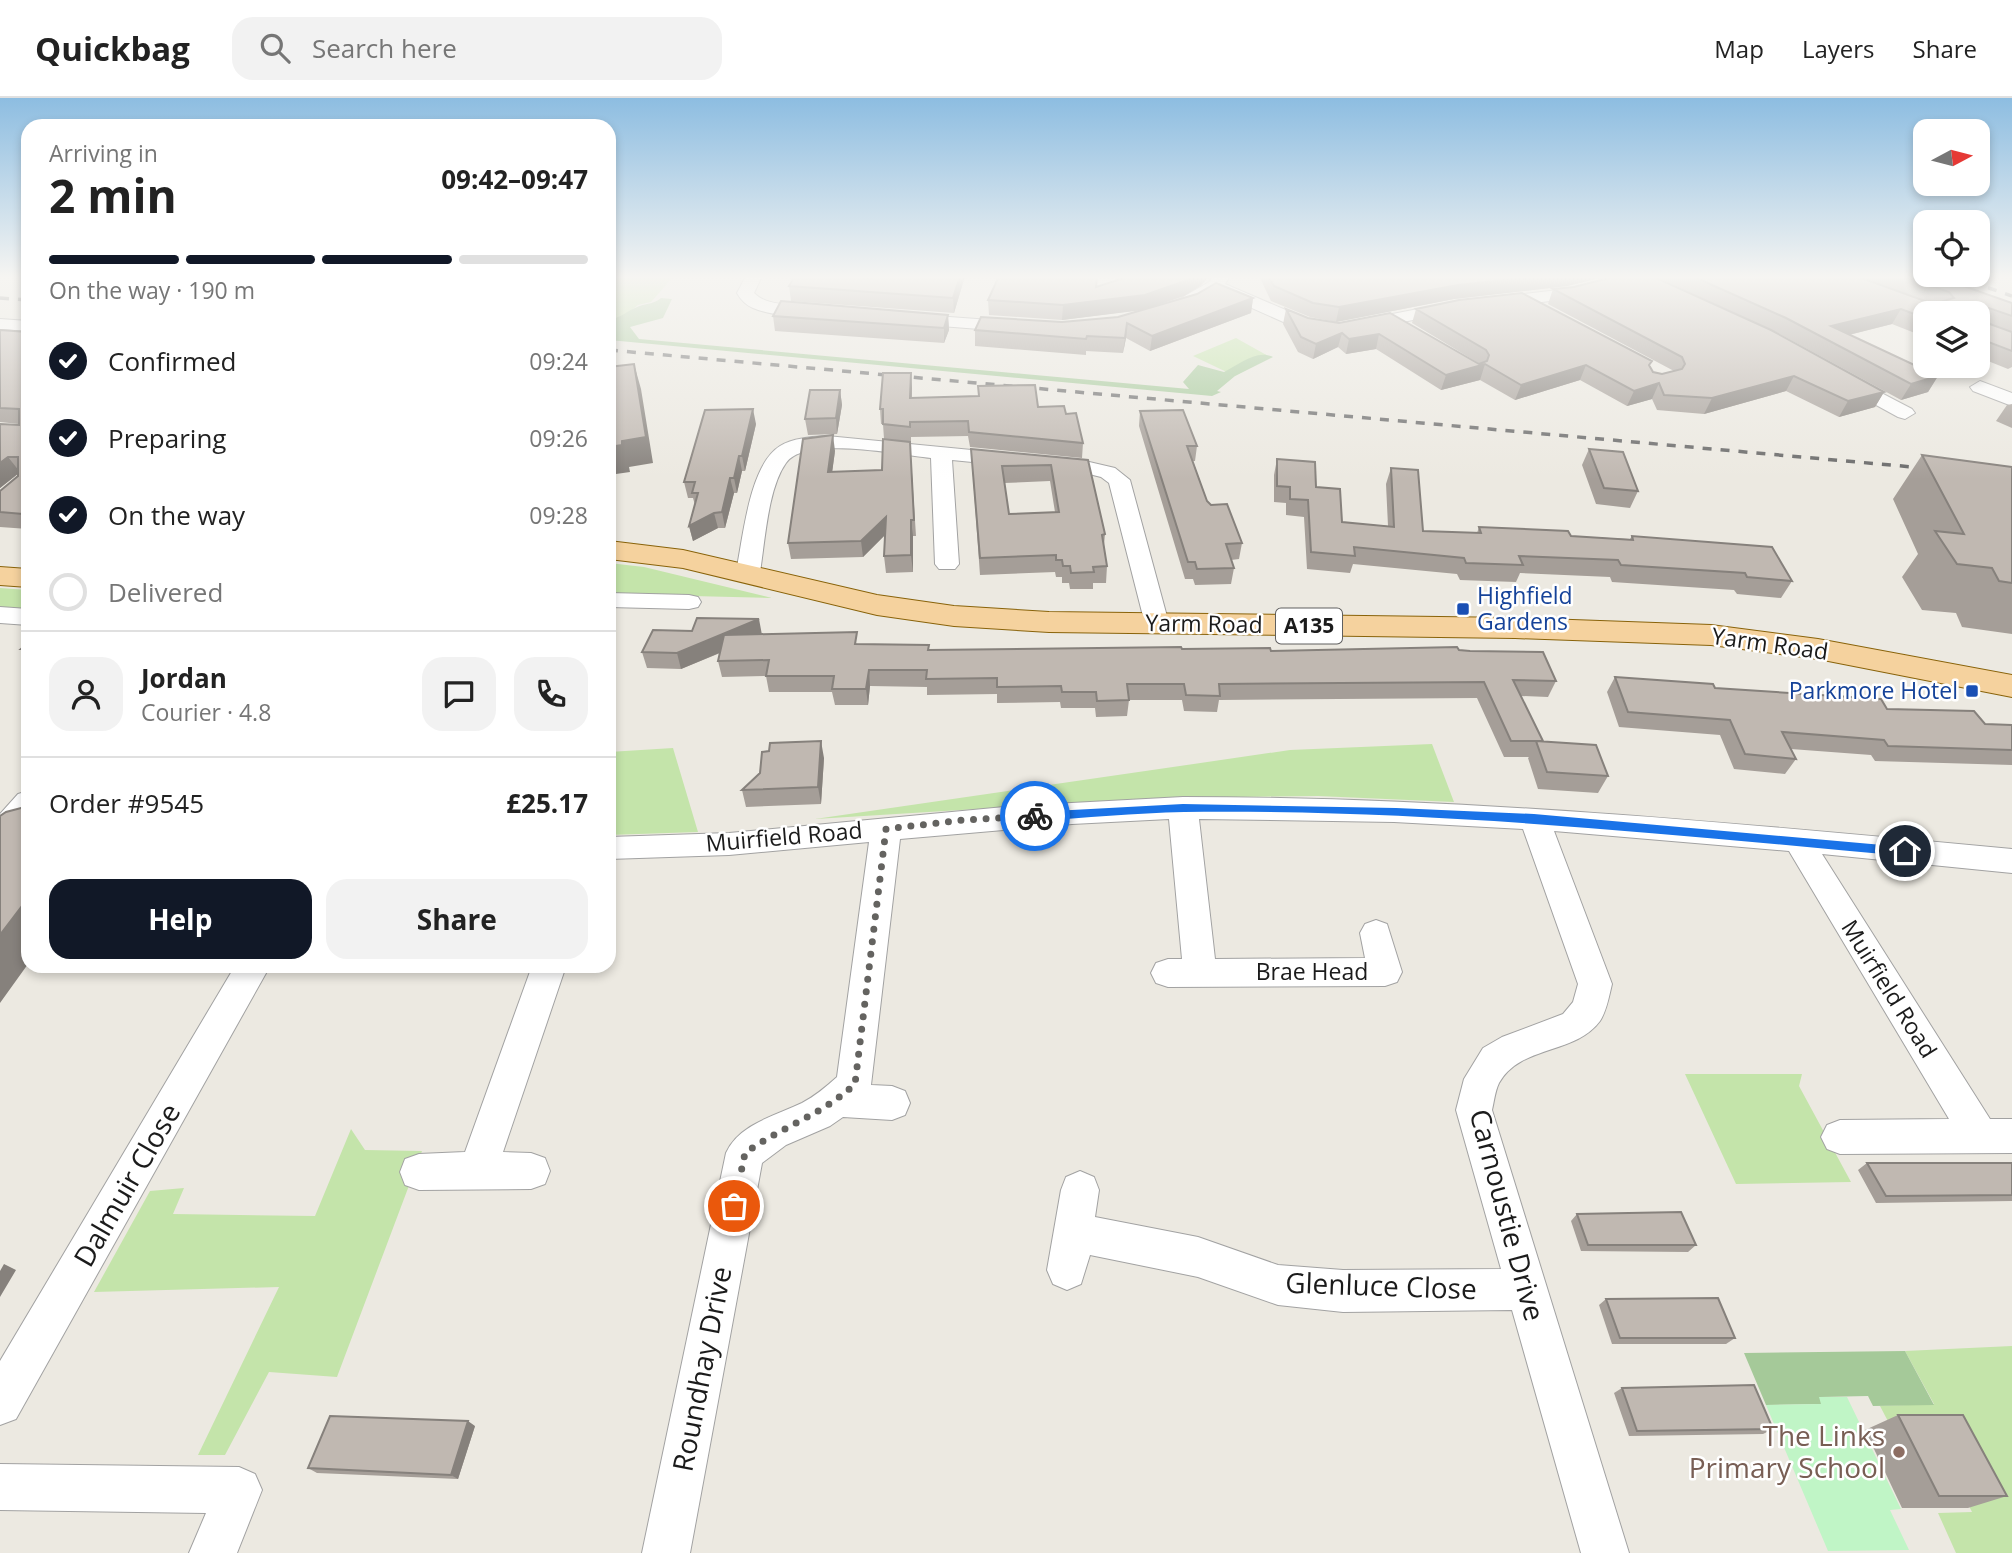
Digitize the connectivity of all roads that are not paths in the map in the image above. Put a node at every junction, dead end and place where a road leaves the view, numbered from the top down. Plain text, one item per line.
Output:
1 (1829, 371) edge
2 (1980, 387) dead end
3 (2011, 398) edge
4 (1926, 407) dead end
5 (941, 453) junction
6 (616, 551) edge
7 (947, 564) dead end
8 (748, 572) junction
9 (0, 576) edge
10 (21, 578) edge
11 (616, 600) edge
12 (689, 602) dead end
13 (0, 615) edge
14 (21, 616) edge
15 (1157, 624) junction
16 (2012, 686) edge
17 (1183, 808) junction
18 (21, 812) edge
19 (1534, 819) junction
20 (886, 829) junction
21 (0, 834) edge
22 (1798, 841) junction
23 (616, 848) edge
24 (2012, 861) edge
25 (1376, 933) dead end
26 (249, 973) edge
27 (547, 973) edge
28 (838, 1100) junction
29 (892, 1103) dead end
30 (1996, 1136) edge
31 (1840, 1137) dead end
32 (478, 1170) junction
33 (531, 1171) dead end
34 (419, 1172) dead end
35 (1080, 1190) dead end
36 (1526, 1289) junction
37 (0, 1403) edge
38 (0, 1487) edge
39 (213, 1553) edge
40 (666, 1553) edge
41 (1605, 1553) edge

1 - 4 street
2 - 3 street
5 - 7 street
5 - 8 street
5 - 15 street
6 - 8 main road, Yarm Road / A135
8 - 15 main road, Yarm Road / A135
9 - 10 main road
11 - 12 street
13 - 14 street
15 - 16 main road, Yarm Road / A135
17 - 19 street, Muirfield Road
17 - 20 street, Muirfield Road
17 - 25 street, Brae Head
18 - 21 street
19 - 22 street, Muirfield Road
19 - 36 street, Carnoustie Drive
20 - 23 street, Muirfield Road
20 - 28 street, Roundhay Drive
22 - 24 street, Muirfield Road
22 - 30 street, Muirfield Road
26 - 37 street, Dalmuir Close
27 - 32 street
28 - 29 street
28 - 40 street, Roundhay Drive
30 - 31 street, Muirfield Road
32 - 33 street
32 - 34 street
35 - 36 street, Glenluce Close
36 - 41 street, Carnoustie Drive
38 - 39 street

